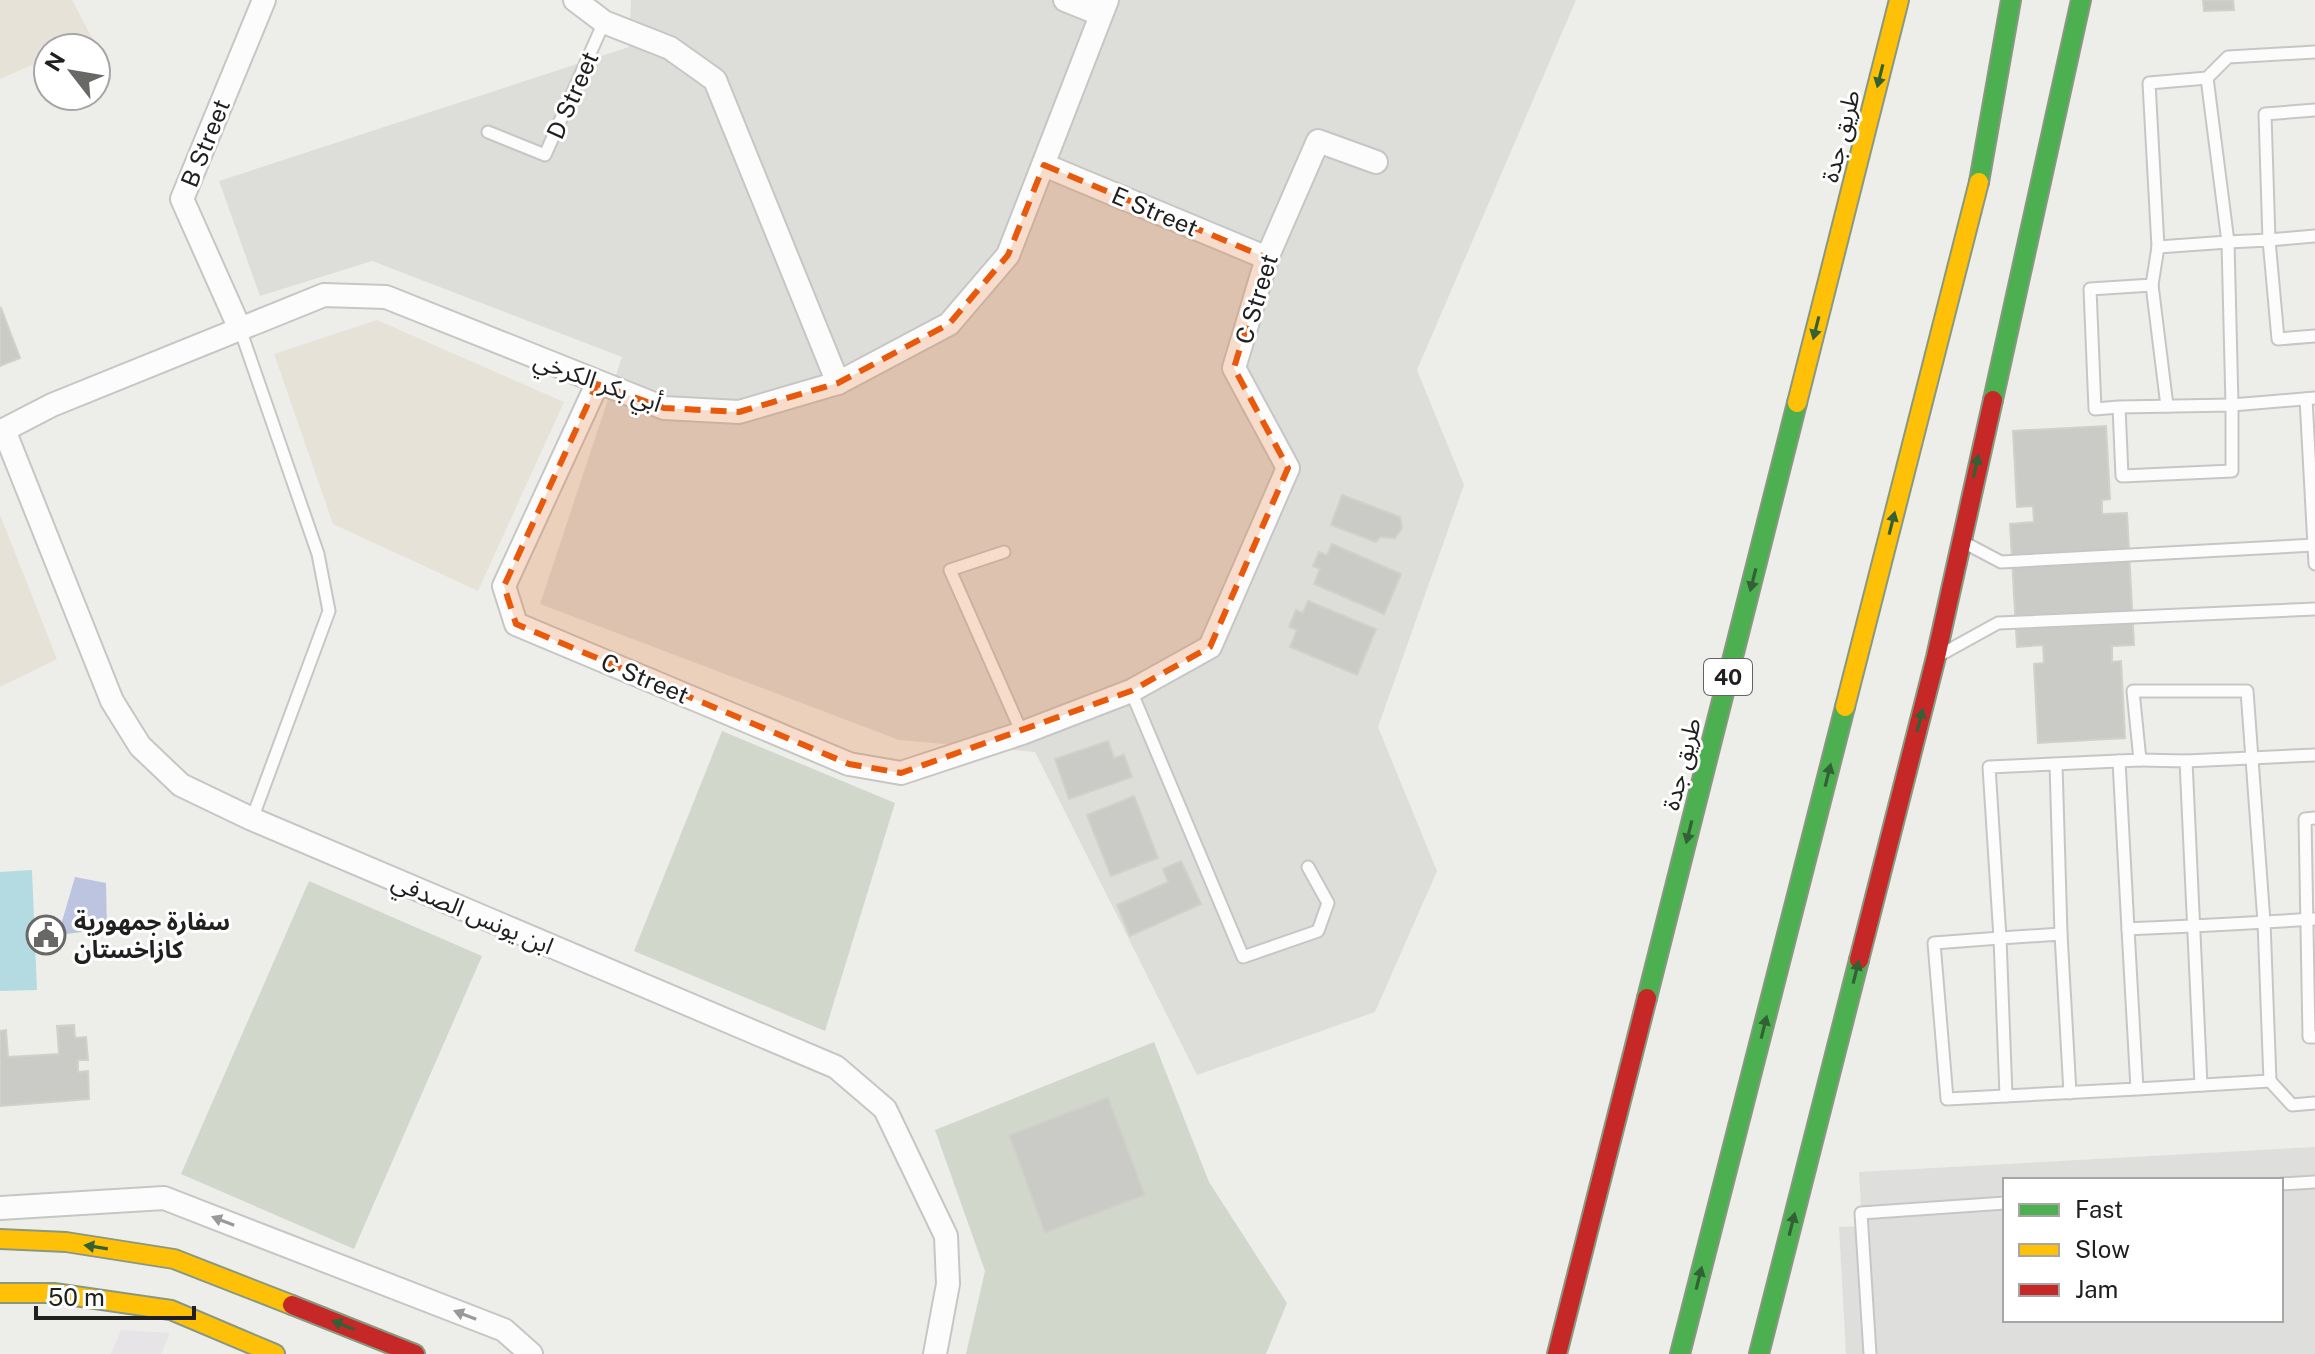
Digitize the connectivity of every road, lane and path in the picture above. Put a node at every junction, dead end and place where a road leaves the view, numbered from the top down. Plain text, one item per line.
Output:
1 (264, 0) edge
2 (575, 0) edge
3 (1065, 0) edge
4 (1899, 0) edge
5 (2011, 0) edge
6 (2081, 0) edge
7 (1104, 7) edge
8 (604, 22) junction
9 (2315, 52) edge
10 (2207, 78) junction
11 (2315, 110) edge
12 (488, 132) dead end
13 (1376, 162) dead end
14 (1044, 165) junction
15 (2315, 236) edge
16 (2269, 240) junction
17 (2228, 242) junction
18 (2158, 247) junction
19 (1267, 258) junction
20 (2152, 285) junction
21 (240, 329) junction
22 (2315, 336) edge
23 (838, 383) junction
24 (597, 384) junction
25 (2311, 399) edge
26 (2232, 405) junction
27 (2167, 406) junction
28 (2119, 407) junction
29 (2, 431) edge
30 (1960, 541) junction
31 (2315, 545) edge
32 (1004, 552) dead end
33 (2315, 564) edge
34 (2315, 609) edge
35 (1936, 657) junction
36 (1131, 691) junction
37 (1022, 733) junction
38 (2315, 755) edge
39 (2252, 758) junction
40 (2140, 760) junction
41 (2119, 761) junction
42 (2186, 761) junction
43 (2056, 764) junction
44 (2315, 818) edge
45 (252, 819) junction
46 (1308, 867) dead end
47 (2311, 919) edge
48 (2264, 922) junction
49 (2195, 926) junction
50 (2128, 929) junction
51 (2061, 934) junction
52 (2000, 938) junction
53 (2315, 1037) edge
54 (2270, 1081) junction
55 (2201, 1085) junction
56 (2137, 1089) junction
57 (2070, 1093) junction
58 (2006, 1096) junction
59 (2315, 1103) edge
60 (2315, 1182) edge
61 (2283, 1184) edge
62 (2003, 1203) edge
63 (0, 1208) edge
64 (0, 1239) edge
65 (0, 1293) edge
66 (275, 1354) edge
67 (415, 1354) edge
68 (531, 1354) edge
69 (935, 1354) edge
70 (1557, 1354) edge
71 (1680, 1354) edge
72 (1759, 1354) edge
73 (1870, 1354) edge

1 - 21 street, B Street
2 - 8 street
3 - 7 street
4 -> 70 main road, طريق جدة / 40
71 -> 5 main road
30 -> 6 main road
7 - 14 street, أبي بكر الكرخي
8 - 12 lane, D Street
8 - 23 street
9 - 10 lane
10 - 17 lane
10 - 18 lane
11 - 16 lane
13 - 19 street, C Street
14 - 19 street, E Street
14 - 23 street, أبي بكر الكرخي
15 - 16 lane
16 - 17 lane
16 - 22 lane
17 - 18 lane
17 - 26 lane
18 - 20 lane
19 - 36 street, C Street
20 - 27 lane
20 - 28 lane
21 - 24 street, أبي بكر الكرخي
21 - 29 street, أبي بكر الكرخي
21 - 45 lane
23 - 24 street, أبي بكر الكرخي
24 - 37 street, C Street
25 - 26 lane
25 - 31 lane
26 - 27 lane
26 - 28 lane
27 - 28 lane
29 - 45 street, ابن يونس الصدفي
30 - 31 lane
30 - 35 main road
31 - 33 lane
32 - 37 lane
34 - 35 lane
72 -> 35 main road
36 - 37 street, C Street
36 - 46 lane
38 - 39 lane
39 - 40 lane
39 - 42 lane
39 - 48 lane
40 - 41 lane
40 - 42 lane
41 - 43 lane
41 - 50 lane
42 - 49 lane
43 - 51 lane
43 - 52 lane
44 - 47 lane
45 - 69 street, ابن يونس الصدفي
47 - 48 lane
47 - 53 lane
48 - 49 lane
48 - 54 lane
49 - 50 lane
49 - 55 lane
50 - 56 lane
51 - 52 lane
51 - 57 lane
52 - 58 lane
52 - 58 lane
54 - 55 lane
54 - 59 lane
55 - 56 lane
56 - 57 lane
57 - 58 lane
60 - 61 lane
62 - 73 lane
68 -> 63 street
67 -> 64 main road
65 - 66 main road

